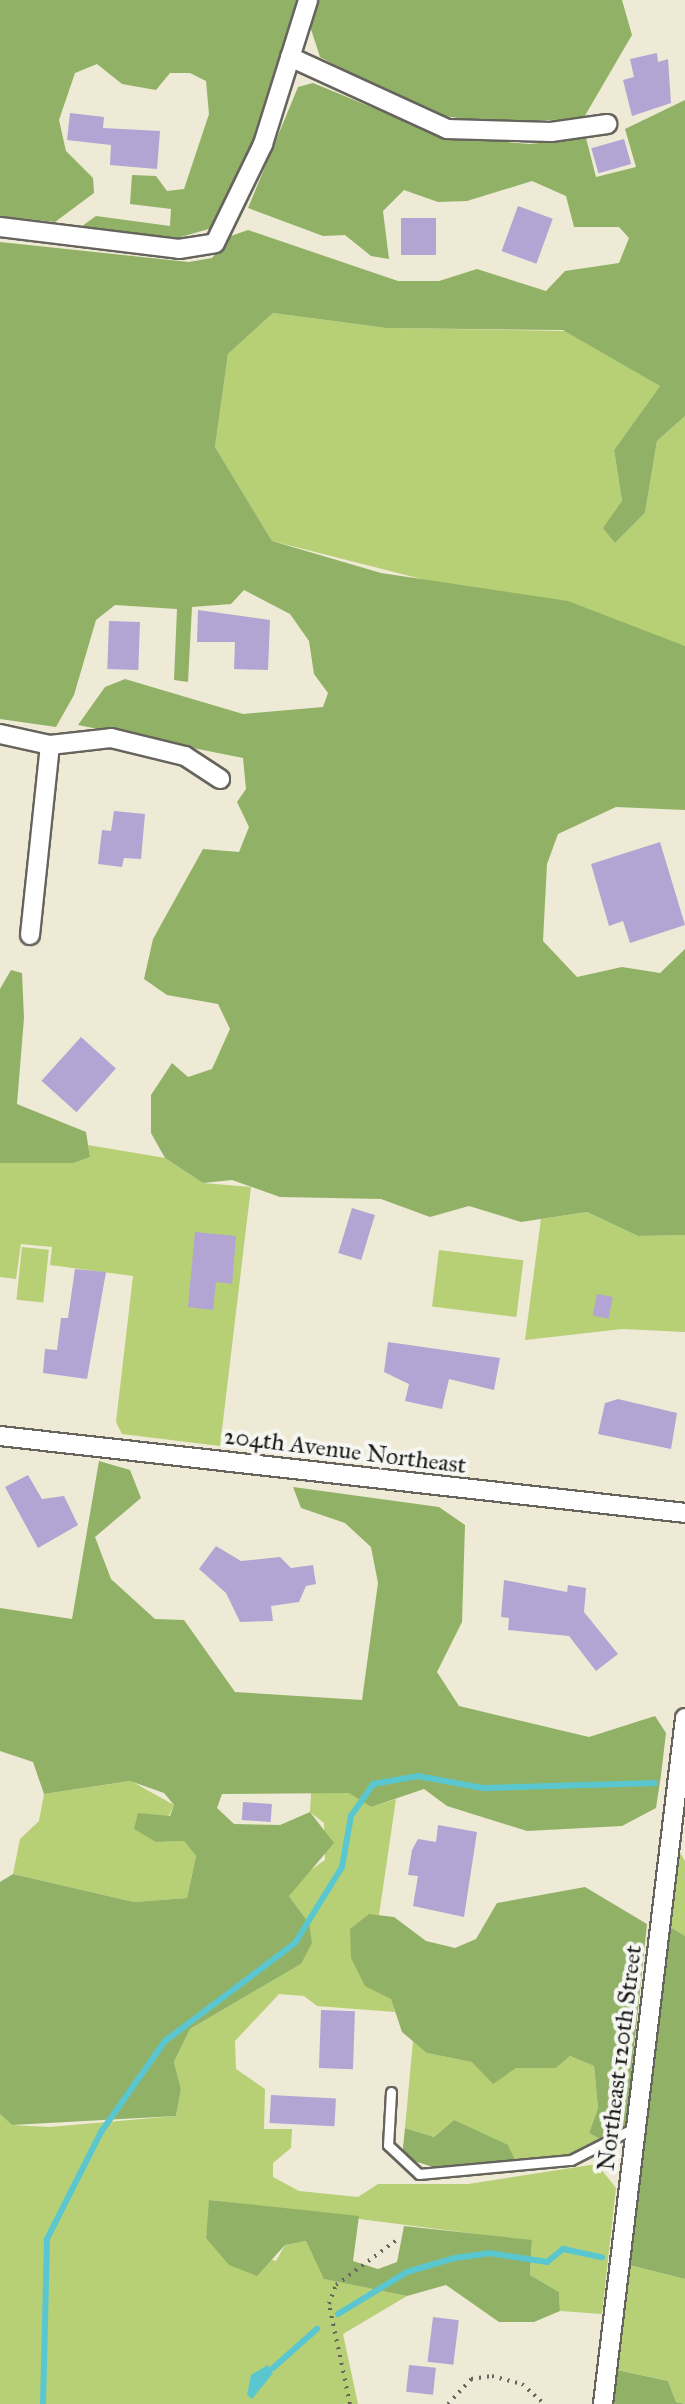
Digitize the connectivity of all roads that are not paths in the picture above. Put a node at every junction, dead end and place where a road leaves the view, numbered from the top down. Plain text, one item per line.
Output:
1 (308, 0) edge
2 (290, 57) junction
3 (607, 124) dead end
4 (0, 227) edge
5 (0, 734) edge
6 (50, 745) junction
7 (220, 779) dead end
8 (30, 935) dead end
9 (0, 1436) edge
10 (685, 1513) edge
11 (685, 1718) edge
12 (391, 2092) dead end
13 (636, 2127) junction
14 (603, 2404) edge

1 - 2 street
2 - 3 street
2 - 4 street
5 - 6 street
6 - 7 street
6 - 8 street
9 - 10 street, 204th Avenue Northeast
11 - 13 street, Northeast 120th Street
12 - 13 lane
13 - 14 street, Northeast 120th Street

